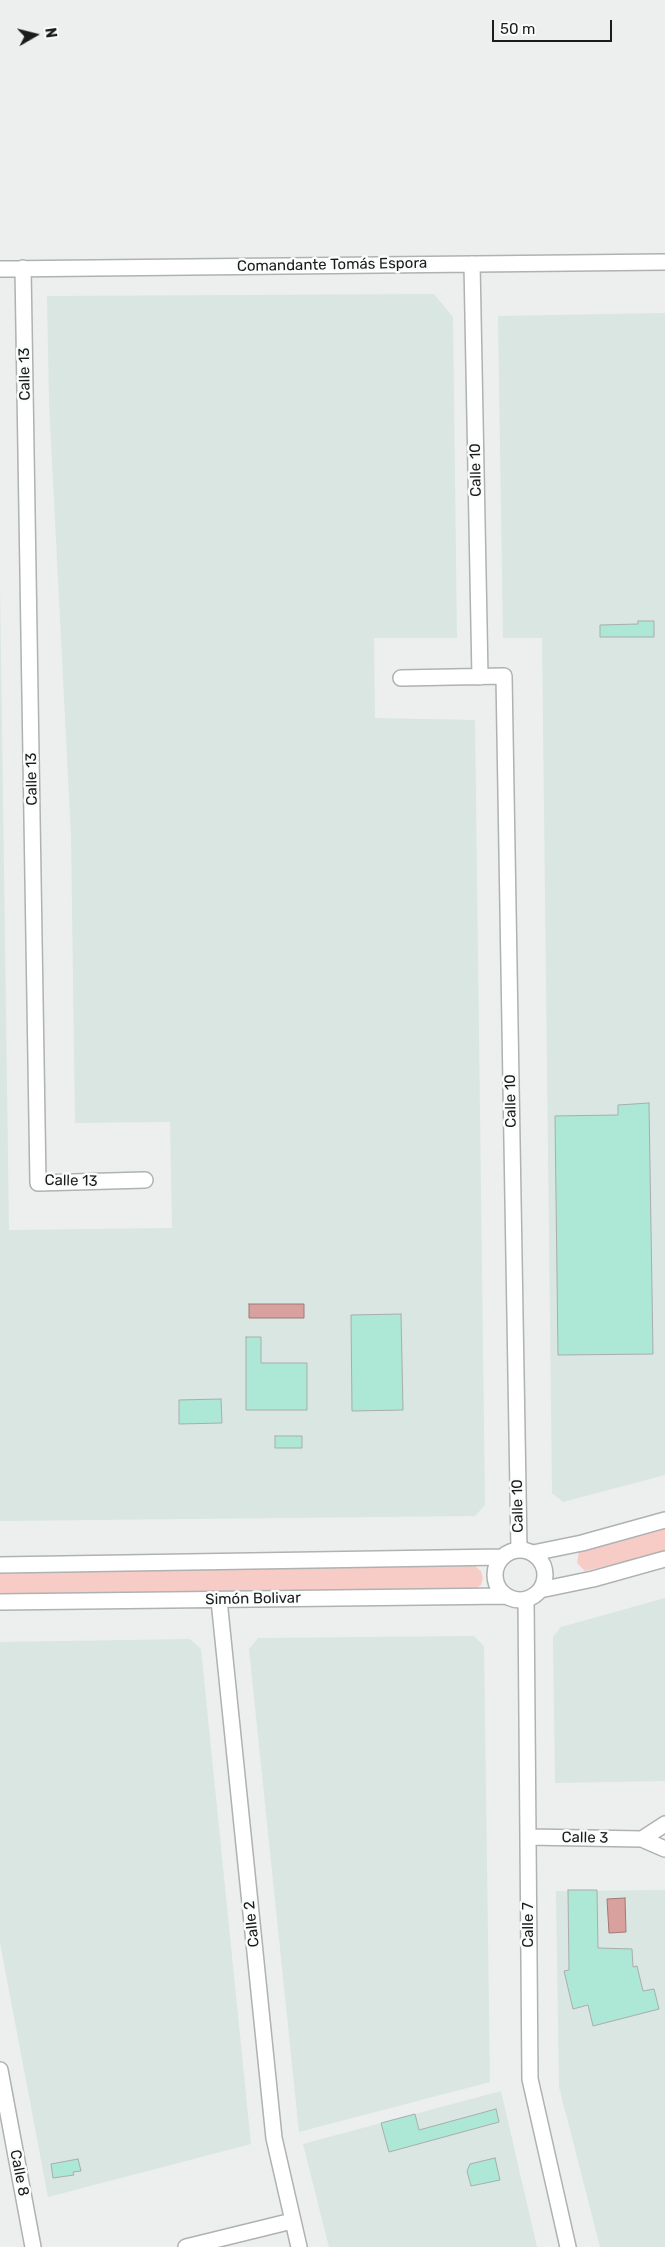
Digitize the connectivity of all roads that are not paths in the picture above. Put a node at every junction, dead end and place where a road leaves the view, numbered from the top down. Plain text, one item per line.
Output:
1 (665, 262) edge
2 (472, 264) junction
3 (23, 268) junction
4 (0, 269) edge
5 (480, 677) junction
6 (401, 678) dead end
7 (145, 1180) dead end
8 (665, 1520) edge
9 (526, 1551) junction
10 (502, 1557) junction
11 (665, 1559) edge
12 (0, 1564) edge
13 (540, 1590) junction
14 (507, 1596) junction
15 (526, 1599) junction
16 (218, 1600) junction
17 (0, 1602) edge
18 (665, 1824) edge
19 (528, 1837) junction
20 (642, 1839) junction
21 (665, 1849) edge
22 (0, 2070) edge
23 (292, 2221) junction
24 (33, 2247) edge
25 (186, 2247) edge
26 (299, 2247) edge
27 (568, 2247) edge

1 - 2 street, Comandante Tomás Espora
2 - 3 street, Comandante Tomás Espora
2 - 5 street, Calle 10
3 - 4 street, Comandante Tomás Espora
3 - 7 street, Calle 13
5 - 6 street, Calle 10
5 - 9 street, Calle 10
8 - 9 street
9 - 10 street
9 - 13 street
10 - 12 street
10 - 14 street
11 - 13 street
13 - 15 street
14 - 15 street
14 - 16 street, Simón Bolivar
15 - 19 street, Calle 7
16 - 17 street, Simón Bolivar
16 - 23 street, Calle 2
18 - 20 street
19 - 20 street, Calle 3
19 - 27 street, Calle 7
20 - 21 street, Calle 3
22 - 24 street, Calle 8
23 - 25 street
23 - 26 street, Calle 2

